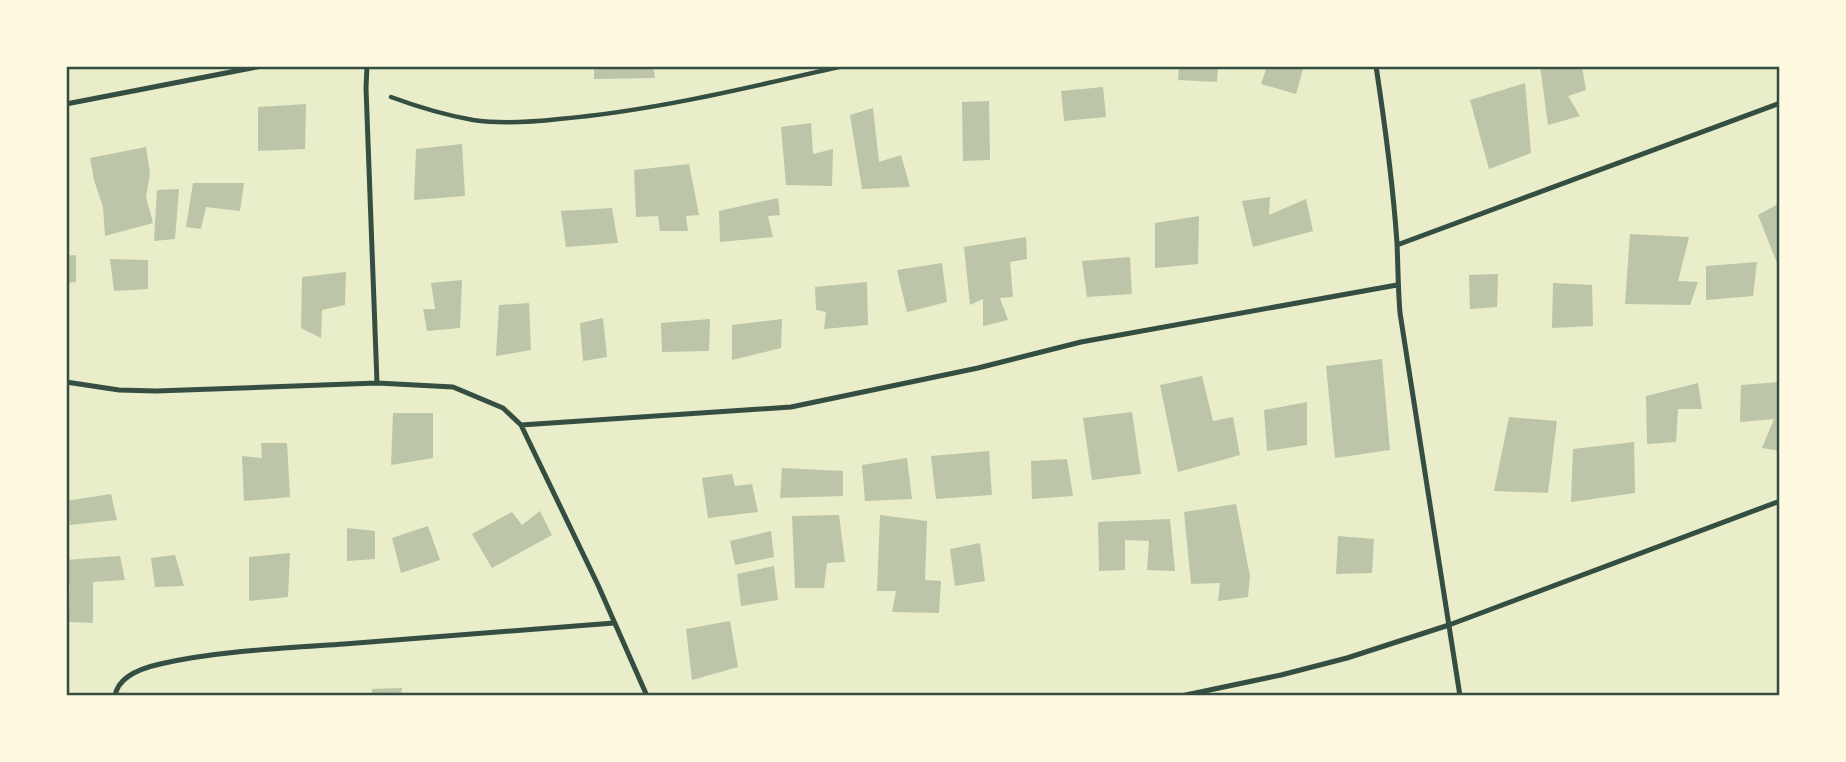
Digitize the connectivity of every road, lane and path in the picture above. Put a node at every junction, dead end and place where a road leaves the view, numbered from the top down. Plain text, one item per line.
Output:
1 (262, 66) edge
2 (367, 66) edge
3 (843, 66) edge
4 (1376, 66) edge
5 (366, 88) junction
6 (1780, 103) edge
7 (66, 104) edge
8 (1397, 245) junction
9 (1397, 285) junction
10 (66, 382) edge
11 (377, 383) junction
12 (522, 425) junction
13 (1780, 501) edge
14 (614, 623) junction
15 (1449, 625) junction
16 (115, 695) edge
17 (647, 695) edge
18 (1181, 695) edge
19 (1460, 695) edge

1 - 7 lane
2 - 5 lane
3 - 5 path
4 - 8 lane
5 - 11 lane
6 - 8 lane
8 - 9 lane
9 - 12 lane
9 - 15 lane
10 - 11 lane
11 - 12 lane
12 - 14 lane
13 - 15 lane
14 - 16 lane
14 - 17 lane
15 - 18 lane
15 - 19 lane

